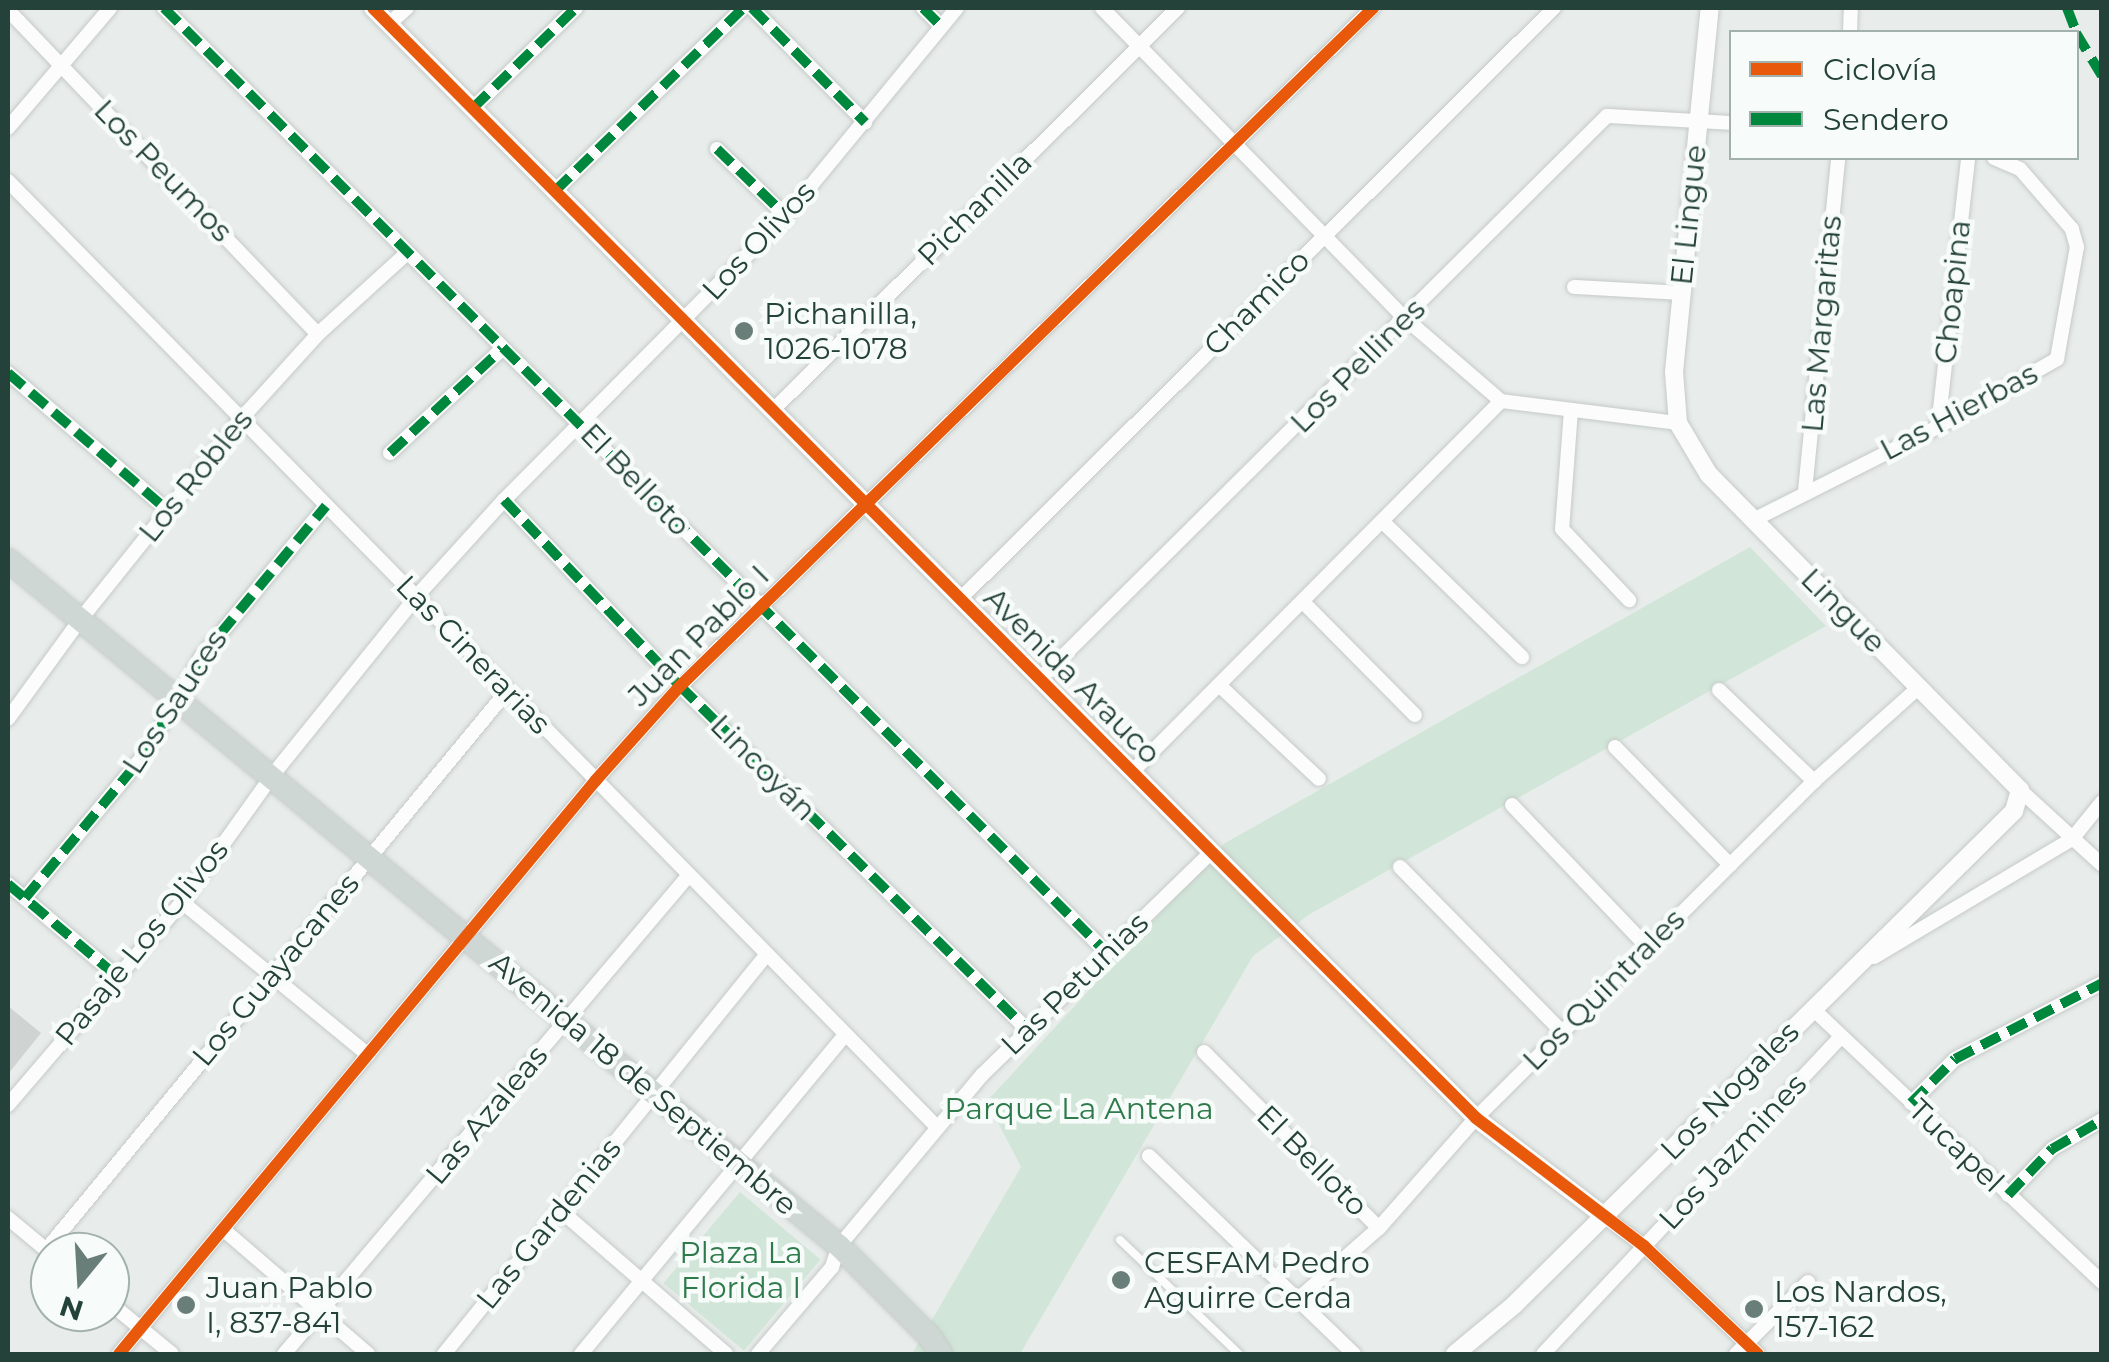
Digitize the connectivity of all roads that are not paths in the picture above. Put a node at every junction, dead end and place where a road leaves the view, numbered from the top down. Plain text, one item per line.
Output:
1 (110, 8) edge
2 (164, 8) edge
3 (373, 8) edge
4 (407, 8) edge
5 (576, 8) edge
6 (743, 8) edge
7 (752, 8) edge
8 (923, 8) edge
9 (957, 8) edge
10 (1102, 8) edge
11 (1178, 8) edge
12 (1373, 8) edge
13 (1554, 8) edge
14 (1710, 8) edge
15 (8, 10) edge
16 (390, 24) junction
17 (941, 26) junction
18 (1140, 46) junction
19 (62, 65) junction
20 (473, 108) junction
21 (1700, 119) junction
22 (864, 122) junction
23 (1729, 123) edge
24 (8, 128) edge
25 (1235, 145) junction
26 (717, 149) dead end
27 (1838, 160) edge
28 (1968, 160) edge
29 (1999, 160) edge
30 (8, 182) edge
31 (555, 191) junction
32 (786, 216) junction
33 (1325, 236) junction
34 (407, 252) junction
35 (1574, 287) dead end
36 (1680, 294) junction
37 (1406, 319) junction
38 (684, 322) junction
39 (318, 334) junction
40 (502, 349) junction
41 (8, 374) edge
42 (1502, 401) junction
43 (773, 410) junction
44 (1572, 410) junction
45 (242, 419) junction
46 (1678, 422) junction
47 (580, 424) junction
48 (1938, 427) junction
49 (390, 454) dead end
50 (1806, 491) junction
51 (504, 500) junction
52 (866, 504) junction
53 (326, 506) junction
54 (167, 510) junction
55 (1753, 520) junction
56 (1383, 522) junction
57 (8, 560) edge
58 (416, 596) junction
59 (960, 599) junction
60 (1629, 600) dead end
61 (1302, 602) junction
62 (761, 610) junction
63 (80, 620) junction
64 (1522, 658) dead end
65 (1040, 679) junction
66 (1219, 685) junction
67 (680, 686) junction
68 (1919, 687) junction
69 (508, 690) junction
70 (1720, 690) dead end
71 (175, 698) junction
72 (1415, 715) dead end
73 (8, 719) edge
74 (1615, 747) dead end
75 (1132, 772) junction
76 (271, 777) junction
77 (1319, 779) dead end
78 (596, 780) junction
79 (1814, 781) junction
80 (2019, 796) junction
81 (2102, 802) edge
82 (1512, 805) dead end
83 (2072, 839) junction
84 (1211, 852) junction
85 (369, 858) junction
86 (1730, 865) junction
87 (2102, 865) edge
88 (1400, 867) dead end
89 (689, 875) junction
90 (8, 884) edge
91 (25, 898) junction
92 (182, 902) junction
93 (466, 938) junction
94 (1647, 947) junction
95 (1108, 953) junction
96 (767, 954) junction
97 (1856, 968) junction
98 (272, 973) junction
99 (118, 978) junction
100 (2102, 983) edge
101 (1813, 1009) junction
102 (566, 1021) junction
103 (1028, 1030) junction
104 (1562, 1033) junction
105 (846, 1034) junction
106 (1842, 1036) junction
107 (1204, 1052) dead end
108 (368, 1055) junction
109 (654, 1094) junction
110 (1911, 1102) junction
111 (8, 1104) edge
112 (1476, 1118) junction
113 (2102, 1120) edge
114 (938, 1128) junction
115 (1149, 1156) dead end
116 (739, 1164) junction
117 (2008, 1195) junction
118 (560, 1210) junction
119 (1604, 1216) junction
120 (8, 1218) edge
121 (1378, 1228) junction
122 (224, 1230) junction
123 (64, 1232) edge
124 (30, 1237) edge
125 (1120, 1240) dead end
126 (839, 1246) junction
127 (1644, 1246) junction
128 (642, 1281) junction
129 (1808, 1282) dead end
130 (2102, 1282) edge
131 (1298, 1300) junction
132 (319, 1313) junction
133 (130, 1320) edge
134 (141, 1329) junction
135 (1747, 1351) edge
136 (119, 1354) edge
137 (172, 1354) edge
138 (284, 1354) edge
139 (368, 1354) edge
140 (444, 1354) edge
141 (582, 1354) edge
142 (726, 1354) edge
143 (758, 1354) edge
144 (940, 1354) edge
145 (1238, 1354) edge
146 (1354, 1354) edge
147 (1455, 1354) edge
148 (1543, 1354) edge

1 - 19 street
2 - 34 street, El Belloto
3 - 16 street, Avenida Arauco
4 - 16 street
5 - 20 street
6 - 31 street
7 - 22 street
8 - 17 street
9 - 17 street, Los Olivos
10 - 18 street
11 - 18 street, Pichanilla
12 - 25 street, Juan Pablo I
13 - 33 street, Chamico
14 - 21 street, El Lingue
15 - 19 street, Los Peumos
16 - 20 street, Avenida Arauco
17 - 22 street, Los Olivos
18 - 25 street
18 - 43 street, Pichanilla
19 - 24 street
19 - 39 street, Los Peumos
20 - 31 street, Avenida Arauco
21 - 23 street, Los Pellines
21 - 36 street, El Lingue
21 - 37 street, Los Pellines
22 - 32 street, Los Olivos
25 - 33 street
25 - 52 street, Juan Pablo I
26 - 32 street
27 - 50 street, Las Margaritas
28 - 48 street, Choapina
29 - 48 street, Las Hierbas
30 - 45 street, Las Cinerarias
31 - 38 street, Avenida Arauco
32 - 38 street, Los Olivos
33 - 37 street
33 - 59 street, Chamico
34 - 39 street, Los Robles
34 - 40 street, El Belloto
35 - 36 street
36 - 46 street, El Lingue
37 - 42 street
37 - 65 street, Los Pellines
38 - 43 street, Avenida Arauco
38 - 47 street, Los Olivos
39 - 45 street, Los Robles
40 - 47 street, El Belloto
40 - 49 street
41 - 54 street
42 - 44 street
42 - 56 street
43 - 52 street, Avenida Arauco
44 - 46 street
44 - 60 street
45 - 53 street, Las Cinerarias
45 - 54 street, Los Robles
46 - 55 street, Lingue
47 - 51 street, Los Olivos
47 - 62 street, El Belloto
48 - 50 street, Las Hierbas
50 - 55 street, Las Hierbas
51 - 58 street, Los Olivos
51 - 67 street, Lincoyán
52 - 59 street, Avenida Arauco
52 - 62 street, Juan Pablo I
53 - 58 street, Las Cinerarias
53 - 71 street, Los Sauces
54 - 63 street, Los Robles
55 - 68 street, Lingue
56 - 61 street
56 - 64 street
57 - 63 main road, Avenida 18 de Septiembre
58 - 69 street, Las Cinerarias
58 - 76 street, Los Olivos
59 - 65 street, Avenida Arauco
61 - 66 street
61 - 72 street
62 - 67 street, Juan Pablo I
62 - 95 street, El Belloto
63 - 71 main road, Avenida 18 de Septiembre
63 - 73 street, Los Robles
65 - 75 street, Avenida Arauco
66 - 75 street
66 - 77 street
67 - 78 street, Juan Pablo I
67 - 103 street, Lincoyán
68 - 79 street, Los Quintrales
68 - 80 street, Lingue
69 - 78 street, Las Cinerarias
69 - 85 street, Los Guayacanes
70 - 79 street
71 - 76 main road, Avenida 18 de Septiembre
71 - 91 street, Los Sauces
74 - 86 street
75 - 84 street, Avenida Arauco
76 - 85 main road, Avenida 18 de Septiembre
76 - 92 street, Pasaje Los Olivos
78 - 89 street, Las Cinerarias
78 - 93 street, Juan Pablo I
79 - 86 street, Los Quintrales
80 - 83 street, Lingue
80 - 97 street, Los Nogales
81 - 83 street, Los Nogales
82 - 94 street
83 - 87 street, Lingue
83 - 97 street, Los Nogales
84 - 95 street, Las Petunias
84 - 112 street, Avenida Arauco
85 - 93 main road, Avenida 18 de Septiembre
85 - 98 street, Los Guayacanes
86 - 94 street, Los Quintrales
88 - 104 street
89 - 96 street, Las Cinerarias
89 - 102 street, Las Azaleas
90 - 91 street
91 - 99 street
92 - 98 street
92 - 99 street, Pasaje Los Olivos
93 - 102 main road, Avenida 18 de Septiembre
93 - 108 street, Juan Pablo I
94 - 104 street, Los Quintrales
95 - 103 street, Las Petunias
96 - 105 street, Las Cinerarias
96 - 109 street, Las Gardenias
97 - 101 street, Los Nogales
98 - 108 street
98 - 123 street, Los Guayacanes
99 - 111 street, Pasaje Los Olivos
100 - 110 street
101 - 106 street, Tucapel
101 - 119 street, Los Nogales
102 - 109 main road, Avenida 18 de Septiembre
102 - 132 street, Las Azaleas
103 - 114 street, Las Petunias
104 - 112 street, Los Quintrales
105 - 114 street, Las Cinerarias
105 - 116 street
106 - 110 street, Tucapel
106 - 127 street, Los Jazmines
107 - 121 street, El Belloto
108 - 122 street, Juan Pablo I
109 - 116 main road, Avenida 18 de Septiembre
109 - 118 street, Las Gardenias
110 - 117 street, Tucapel
112 - 119 street, Avenida Arauco
112 - 121 street, Los Quintrales
113 - 117 street
114 - 126 street, Las Petunias
115 - 131 street
116 - 126 main road, Avenida 18 de Septiembre
116 - 128 street
117 - 130 street, Tucapel
118 - 128 street
118 - 140 street, Las Gardenias
119 - 127 street, Avenida Arauco
119 - 147 street, Los Nogales
120 - 124 street
121 - 131 street, Los Quintrales
122 - 132 street
122 - 134 street, Juan Pablo I
125 - 145 lane
126 - 143 street, Las Petunias
126 - 144 main road, Avenida 18 de Septiembre
127 - 135 street, Avenida Arauco
127 - 148 street, Los Jazmines
128 - 141 street
128 - 142 street
129 - 135 street
131 - 146 street
132 - 138 street, Las Azaleas
132 - 139 street
133 - 134 street
134 - 136 street, Juan Pablo I
134 - 137 street

